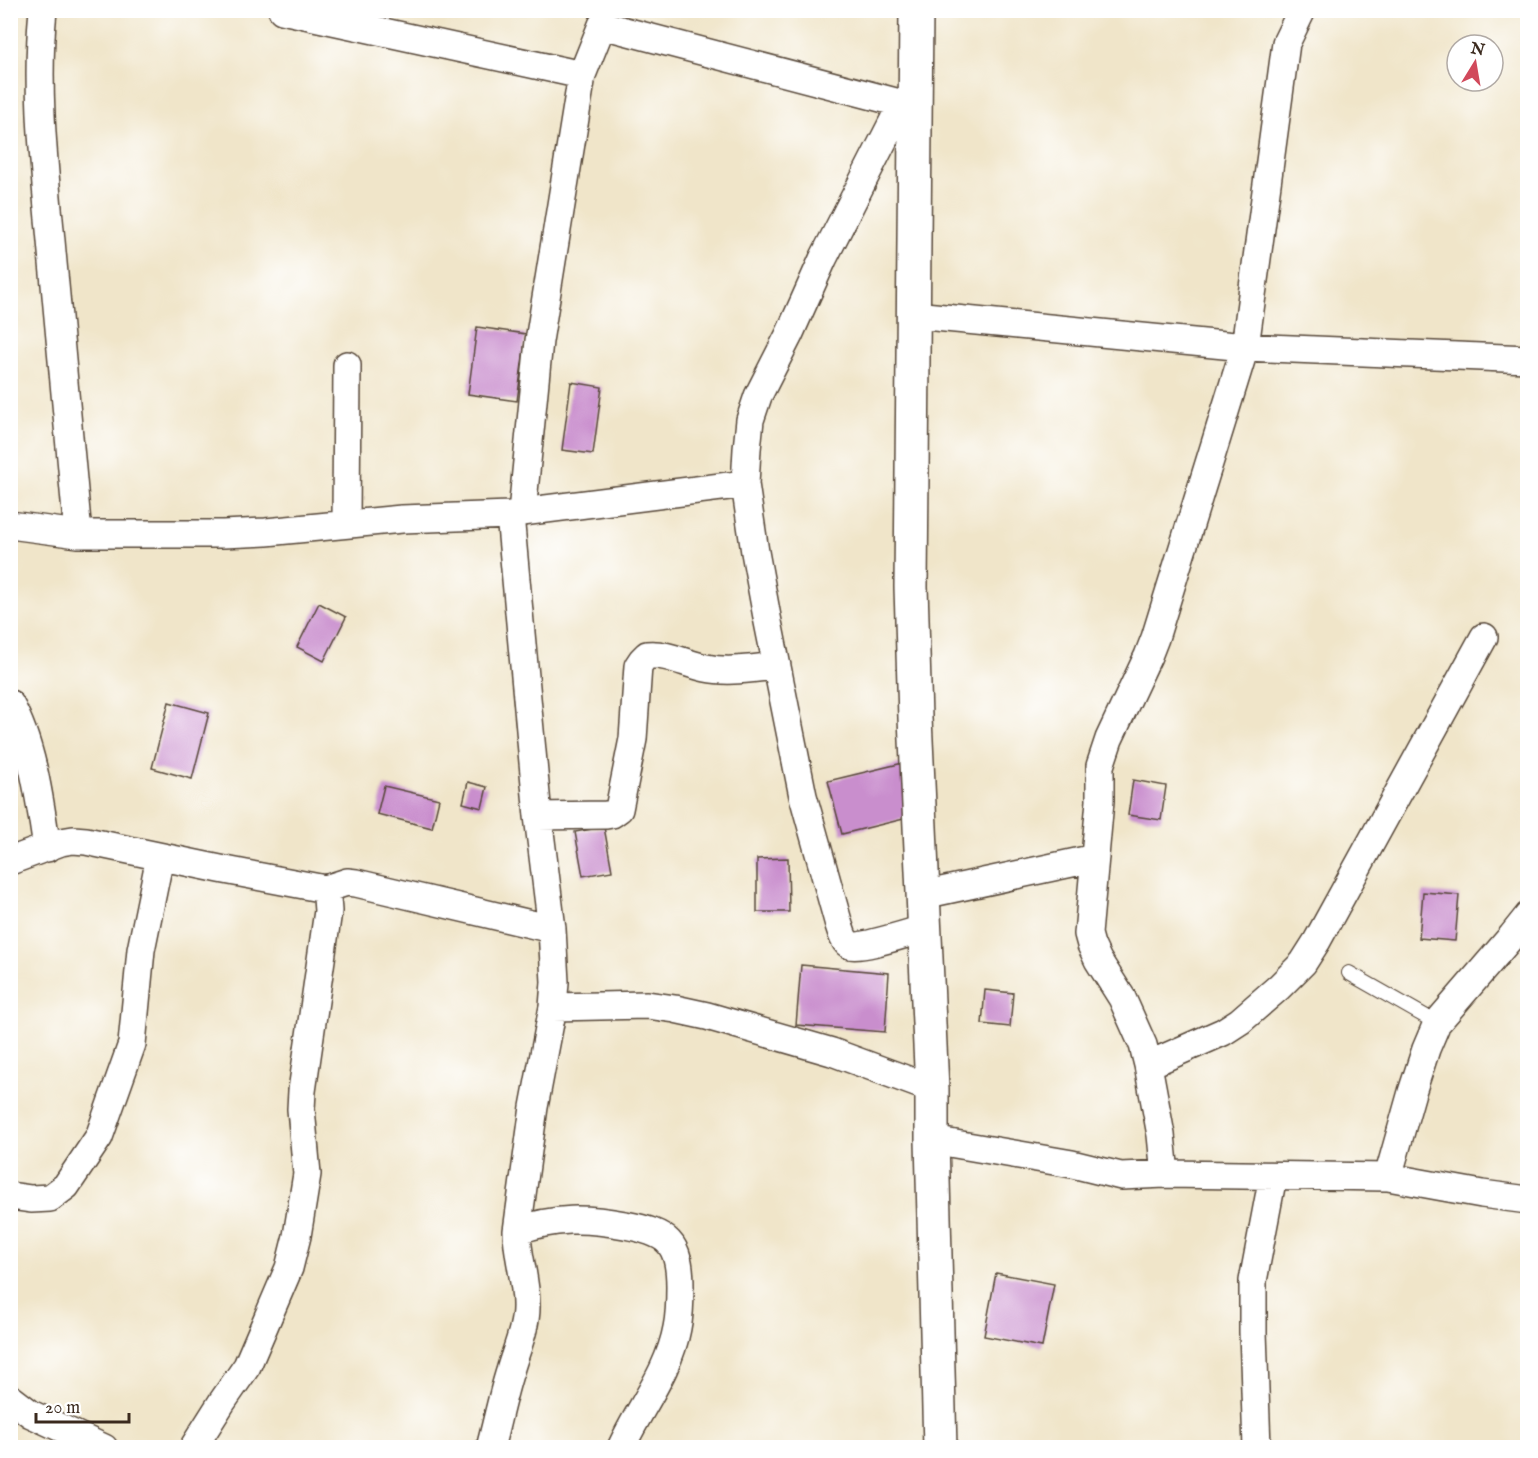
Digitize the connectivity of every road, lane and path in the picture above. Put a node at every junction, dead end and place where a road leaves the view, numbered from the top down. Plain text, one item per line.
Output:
1 (43, 10) edge
2 (282, 10) edge
3 (916, 10) edge
4 (1302, 10) edge
5 (607, 18) edge
6 (582, 75) junction
7 (908, 105) junction
8 (914, 315) junction
9 (1245, 347) junction
10 (1527, 359) edge
11 (347, 365) dead end
12 (745, 484) junction
13 (516, 514) junction
14 (346, 524) junction
15 (10, 525) edge
16 (78, 534) junction
17 (1485, 637) dead end
18 (777, 666) junction
19 (10, 704) edge
20 (538, 816) junction
21 (47, 848) junction
22 (160, 857) junction
23 (1095, 858) junction
24 (10, 861) edge
25 (325, 889) junction
26 (923, 895) junction
27 (1527, 916) edge
28 (552, 929) junction
29 (924, 929) junction
30 (1349, 973) dead end
31 (553, 1007) junction
32 (1437, 1023) junction
33 (1148, 1065) junction
34 (932, 1089) junction
35 (932, 1140) junction
36 (1165, 1173) junction
37 (1273, 1176) junction
38 (1388, 1177) junction
39 (10, 1196) edge
40 (1527, 1200) edge
41 (517, 1231) junction
42 (10, 1398) edge
43 (104, 1448) edge
44 (193, 1448) edge
45 (490, 1448) edge
46 (621, 1448) edge
47 (940, 1448) edge
48 (1257, 1448) edge

1 - 16 street
2 - 6 street
3 - 7 street
4 - 9 street
5 - 6 street
5 - 7 street
6 - 13 street
7 - 8 street
7 - 12 street
8 - 9 street
8 - 26 street
9 - 10 street
9 - 23 street
11 - 14 street
12 - 13 street
12 - 18 street
13 - 14 street
13 - 20 street
14 - 16 street
15 - 16 street
17 - 33 street
18 - 20 street
18 - 29 street
19 - 21 street
20 - 28 street
21 - 22 street
21 - 24 street
22 - 25 street
22 - 39 street
23 - 26 street
23 - 33 street
25 - 28 street
25 - 44 street
26 - 29 street
27 - 32 street
28 - 31 street
29 - 34 street
30 - 32 lane
31 - 34 street
31 - 41 street
32 - 38 street
33 - 36 street
34 - 35 street
35 - 36 street
35 - 47 street
36 - 37 street
37 - 38 street
37 - 48 street
38 - 40 street
41 - 45 street
41 - 46 street
42 - 43 street

